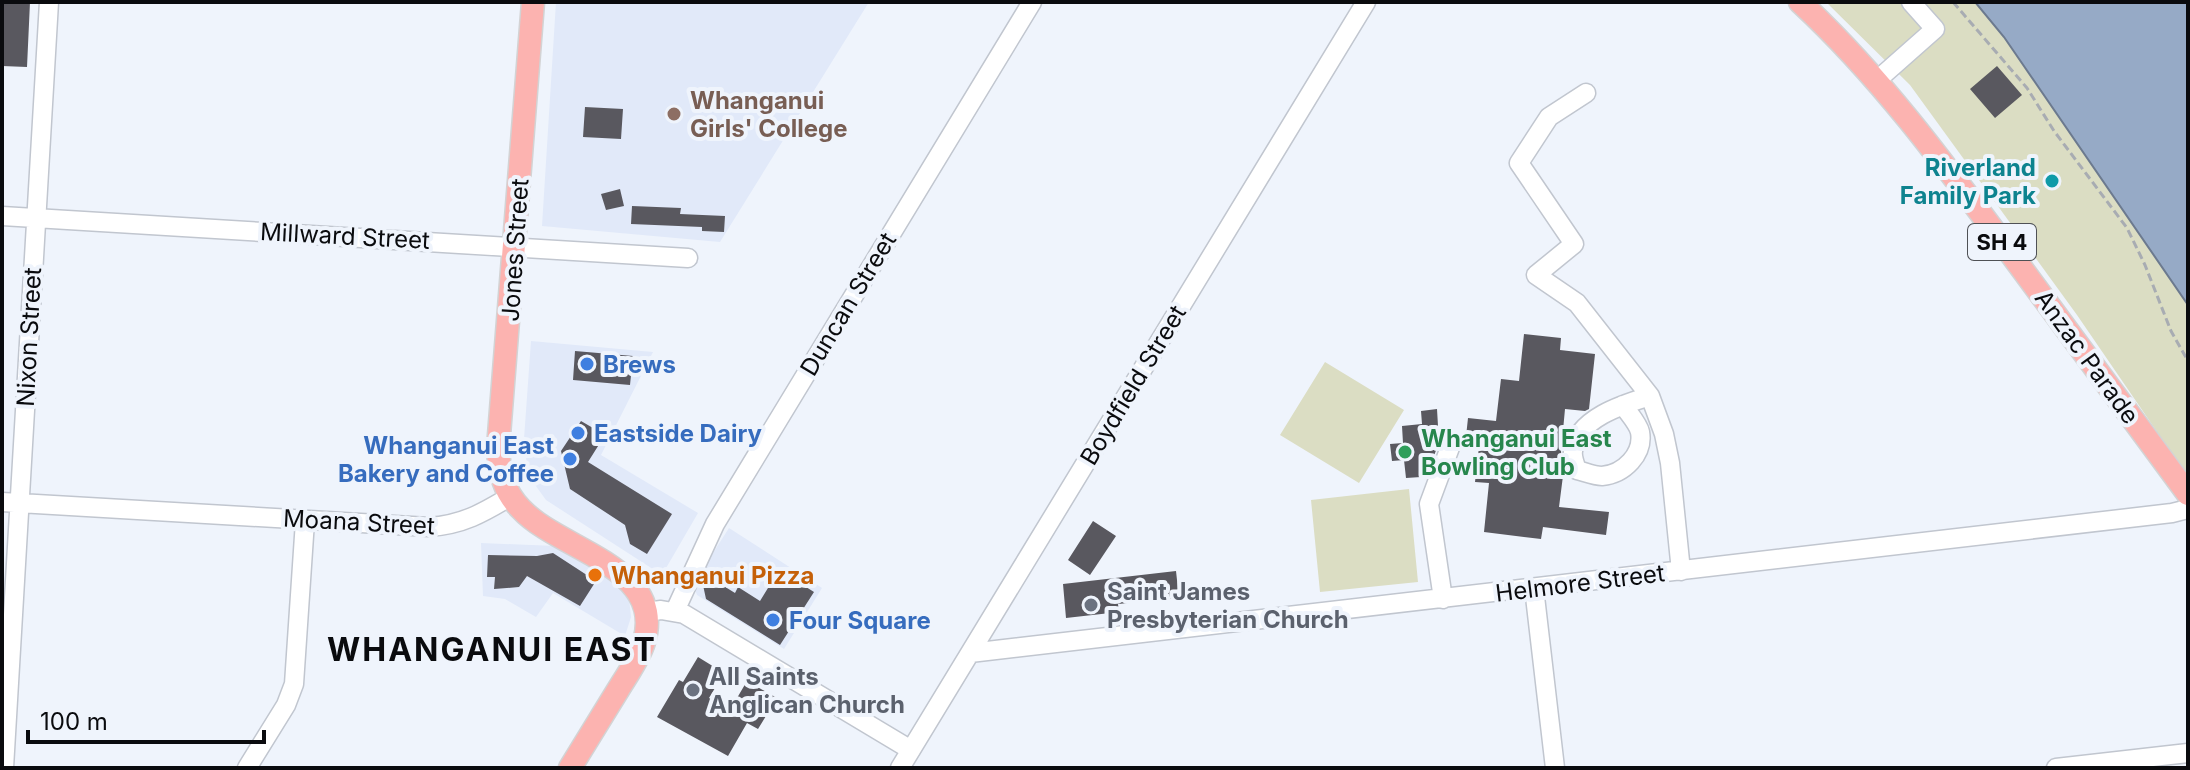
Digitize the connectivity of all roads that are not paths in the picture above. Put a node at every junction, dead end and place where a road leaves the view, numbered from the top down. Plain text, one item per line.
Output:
1 (49, 2) edge
2 (533, 2) edge
3 (1032, 2) edge
4 (1366, 2) edge
5 (1800, 2) edge
6 (1911, 2) edge
7 (1875, 82) junction
8 (1586, 93) dead end
9 (2, 216) edge
10 (36, 218) junction
11 (516, 246) junction
12 (688, 258) dead end
13 (1650, 396) junction
14 (1623, 405) dead end
15 (1452, 442) dead end
16 (2188, 494) edge
17 (511, 496) junction
18 (11, 503) edge
19 (2188, 509) edge
20 (305, 521) junction
21 (1681, 571) junction
22 (1534, 588) junction
23 (1443, 599) junction
24 (675, 611) junction
25 (646, 612) junction
26 (970, 653) junction
27 (911, 750) junction
28 (2188, 753) edge
29 (4, 768) edge
30 (247, 768) edge
31 (570, 768) edge
32 (900, 768) edge
33 (1555, 768) edge
34 (2056, 768) edge

1 - 10 street, Nixon Street
2 - 11 main road, Jones Street
3 - 24 street, Duncan Street
4 - 26 street, Boydfield Street
5 - 7 main road, Anzac Parade / SH 4
6 - 7 street
7 - 16 main road, Anzac Parade / SH 4
8 - 13 street
9 - 10 street, Millward Street
10 - 11 street, Millward Street
10 - 18 street, Nixon Street
11 - 12 street, Millward Street
11 - 17 main road, Jones Street
13 - 14 street
13 - 21 street
15 - 23 street
17 - 20 street, Moana Street
17 - 25 main road
18 - 20 street, Moana Street
18 - 29 street, Nixon Street
19 - 21 street, Helmore Street
20 - 30 street
21 - 22 street, Helmore Street
22 - 23 street, Helmore Street
22 - 33 street
23 - 26 street, Helmore Street
24 - 25 street
24 - 27 street
25 - 31 main road
26 - 27 street, Boydfield Street
27 - 32 street, Boydfield Street
28 - 34 street

